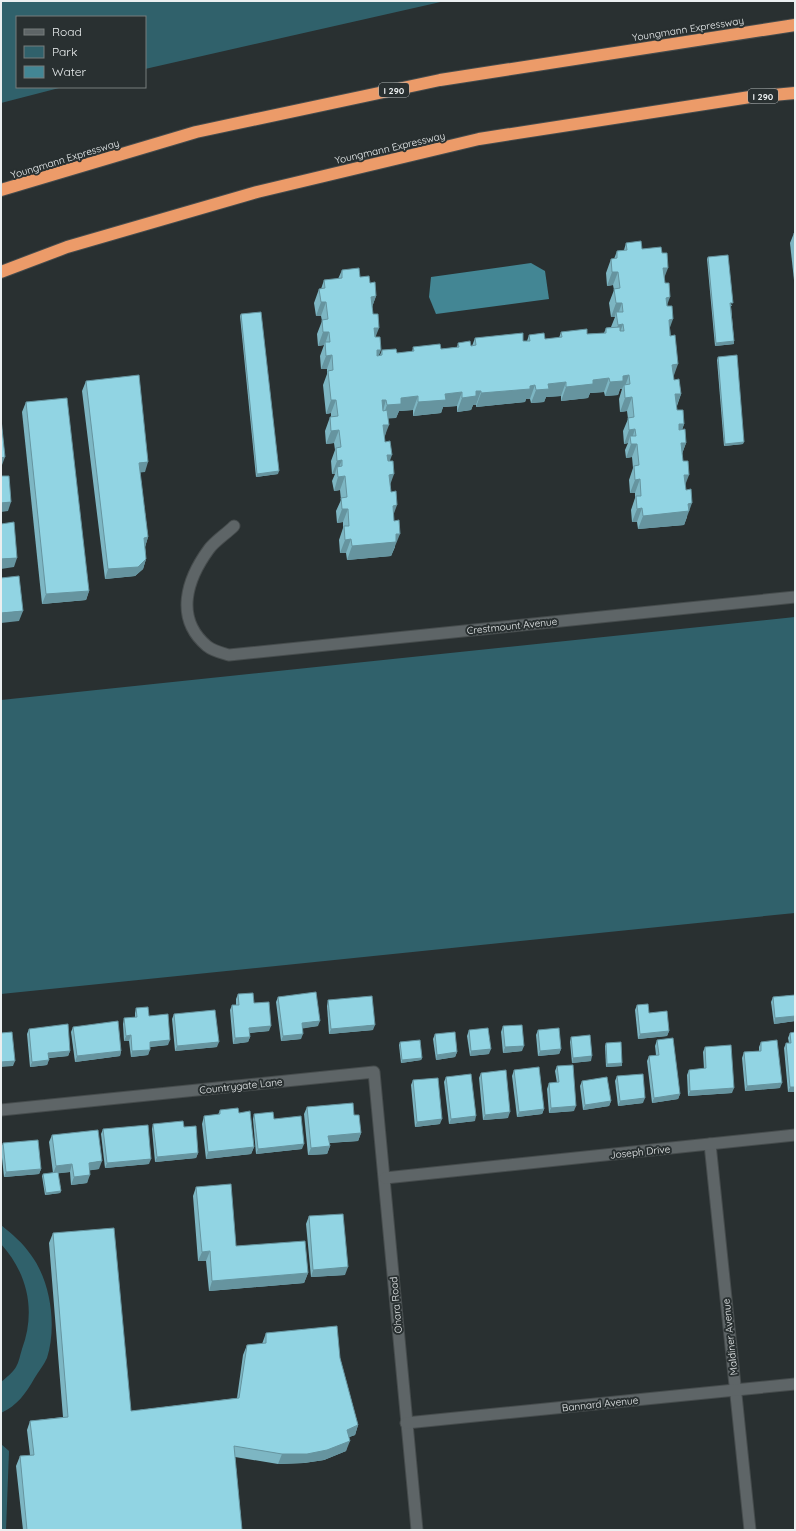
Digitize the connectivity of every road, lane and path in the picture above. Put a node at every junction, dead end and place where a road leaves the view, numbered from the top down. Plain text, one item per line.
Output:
1 (795, 25) edge
2 (795, 93) edge
3 (1, 190) edge
4 (1, 272) edge
5 (234, 526) dead end
6 (795, 597) edge
7 (1, 1110) edge
8 (795, 1135) edge
9 (710, 1144) junction
10 (385, 1178) junction
11 (795, 1384) edge
12 (736, 1390) junction
13 (406, 1423) junction
14 (417, 1530) edge
15 (750, 1530) edge

1 - 3 highway, Youngmann Expressway / I 290
2 - 4 highway, Youngmann Expressway / I 290
5 - 6 street, Crestmount Avenue
7 - 10 street, Countrygate Lane
8 - 9 street, Joseph Drive
9 - 10 street, Joseph Drive
9 - 12 street, Maldiner Avenue
10 - 13 street, Ohara Road
11 - 12 street, Bannard Avenue
12 - 13 street, Bannard Avenue
12 - 15 street, Maldiner Avenue
13 - 14 street, Ohara Road

